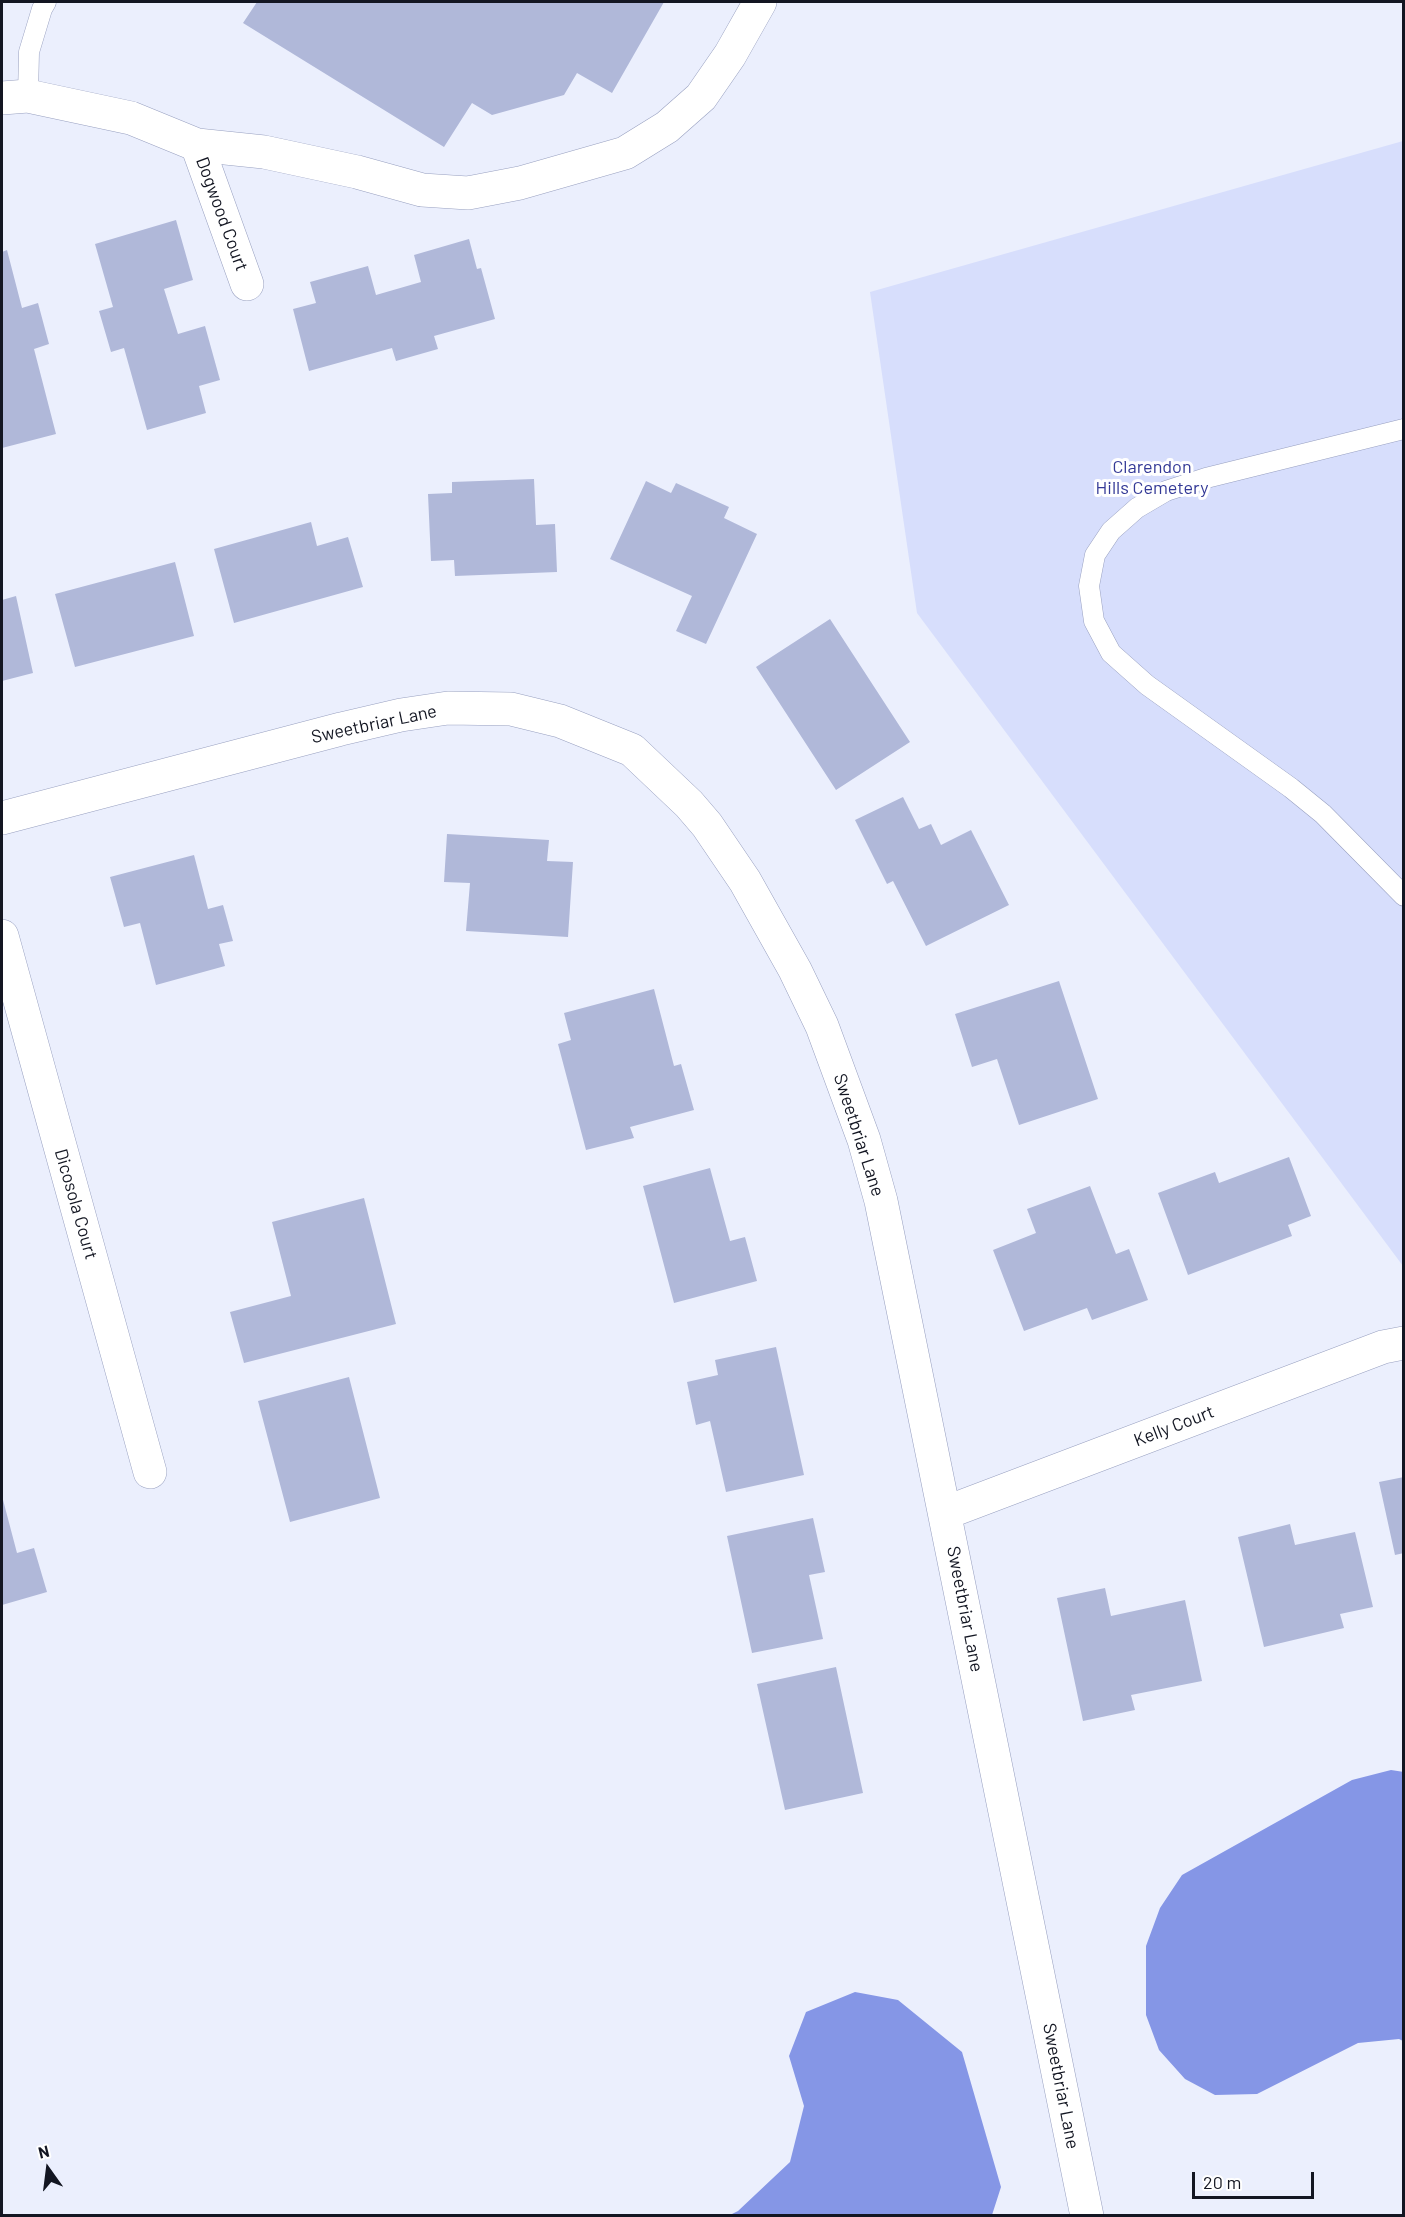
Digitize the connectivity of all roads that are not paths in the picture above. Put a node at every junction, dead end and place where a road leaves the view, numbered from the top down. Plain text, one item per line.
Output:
1 (46, 2) edge
2 (760, 2) edge
3 (15, 97) edge
4 (197, 145) junction
5 (246, 284) dead end
6 (1404, 429) edge
7 (2, 818) edge
8 (1404, 896) edge
9 (2, 936) edge
10 (1404, 1343) edge
11 (150, 1472) dead end
12 (945, 1513) junction
13 (1087, 2216) edge

1 - 3 lane
2 - 4 street
3 - 4 street
4 - 5 street, Dogwood Court
6 - 8 lane
7 - 12 street, Sweetbriar Lane
9 - 11 street, Dicosola Court
10 - 12 street, Kelly Court
12 - 13 street, Sweetbriar Lane

